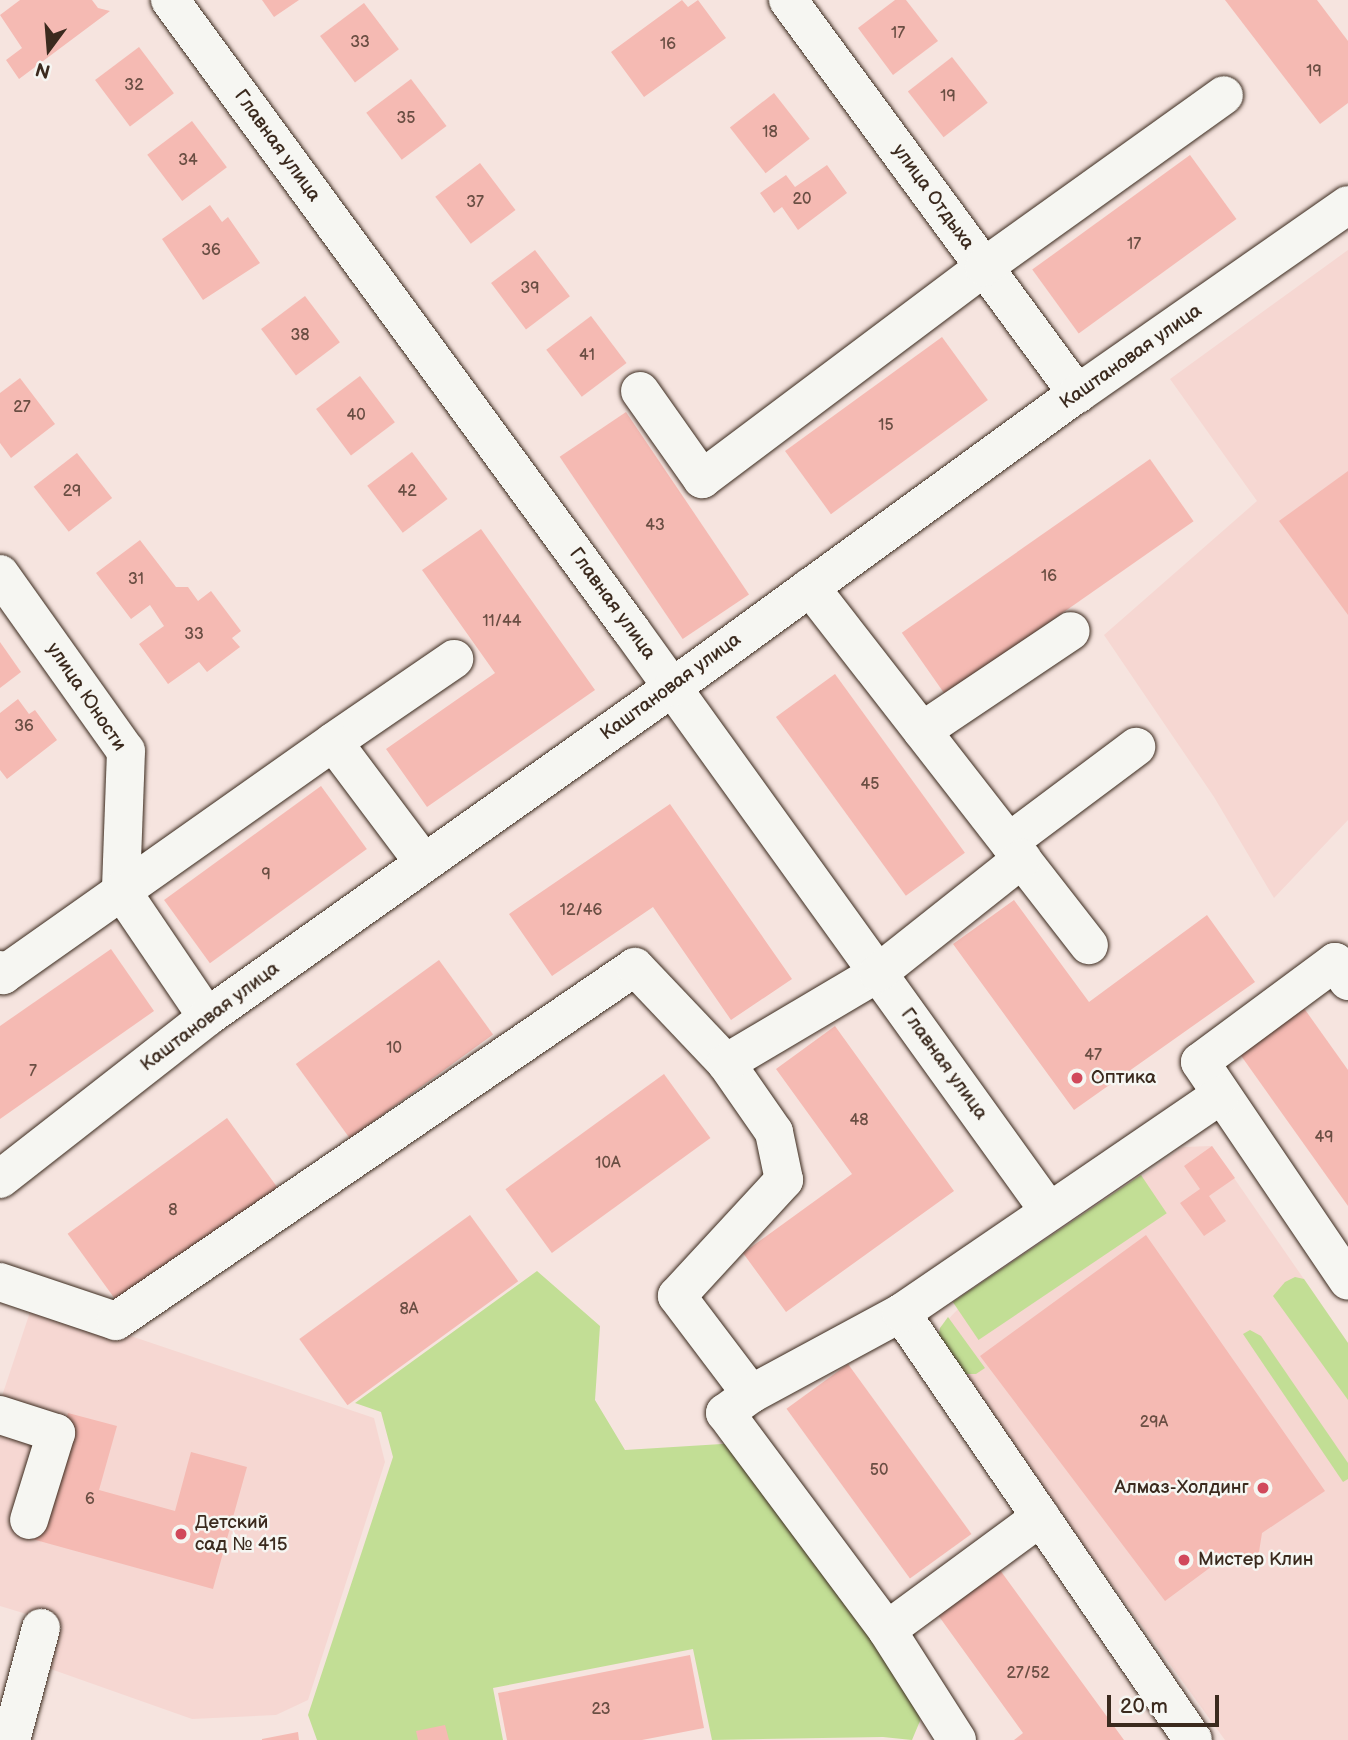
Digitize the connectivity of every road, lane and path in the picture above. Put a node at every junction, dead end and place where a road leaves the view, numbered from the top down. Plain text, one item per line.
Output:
1 (170, 0) edge
2 (788, 0) edge
3 (1224, 95) dead end
4 (1348, 205) edge
5 (984, 267) junction
6 (640, 391) dead end
7 (1077, 394) junction
8 (0, 574) edge
9 (810, 587) junction
10 (1071, 631) dead end
11 (454, 659) dead end
12 (673, 687) junction
13 (922, 731) junction
14 (334, 742) junction
15 (1136, 747) dead end
16 (1015, 851) junction
17 (424, 863) junction
18 (121, 890) junction
19 (1089, 945) dead end
20 (0, 970) edge
21 (878, 973) junction
22 (1348, 981) edge
23 (207, 1017) junction
24 (726, 1063) junction
25 (1221, 1095) junction
26 (0, 1179) edge
27 (1049, 1211) junction
28 (1348, 1281) edge
29 (0, 1282) edge
30 (901, 1313) junction
31 (751, 1394) junction
32 (0, 1415) edge
33 (1041, 1517) junction
34 (29, 1520) dead end
35 (41, 1628) dead end
36 (887, 1630) junction
37 (11, 1740) edge
38 (957, 1740) edge
39 (1193, 1740) edge

1 - 12 street, Главная улица
2 - 5 street, улица Отдыха
3 - 5 street
4 - 7 street, Каштановая улица
5 - 6 street
5 - 7 street, улица Отдыха
7 - 9 street, Каштановая улица
8 - 18 street, улица Юности
9 - 12 street, Каштановая улица
9 - 13 street
10 - 13 street
11 - 14 street
12 - 17 street, Каштановая улица
12 - 21 street, Главная улица
13 - 16 street
14 - 17 street
14 - 18 street
15 - 16 street
16 - 19 street
16 - 21 street
17 - 23 street, Каштановая улица
18 - 20 street
18 - 23 street
21 - 24 street
21 - 27 street, Главная улица
22 - 25 street
23 - 26 street, Каштановая улица
24 - 29 street
24 - 31 street
25 - 27 street
25 - 28 street
27 - 30 street
30 - 31 street
30 - 33 street
31 - 36 street
32 - 34 street
33 - 36 street
33 - 39 street
35 - 37 street
36 - 38 street

